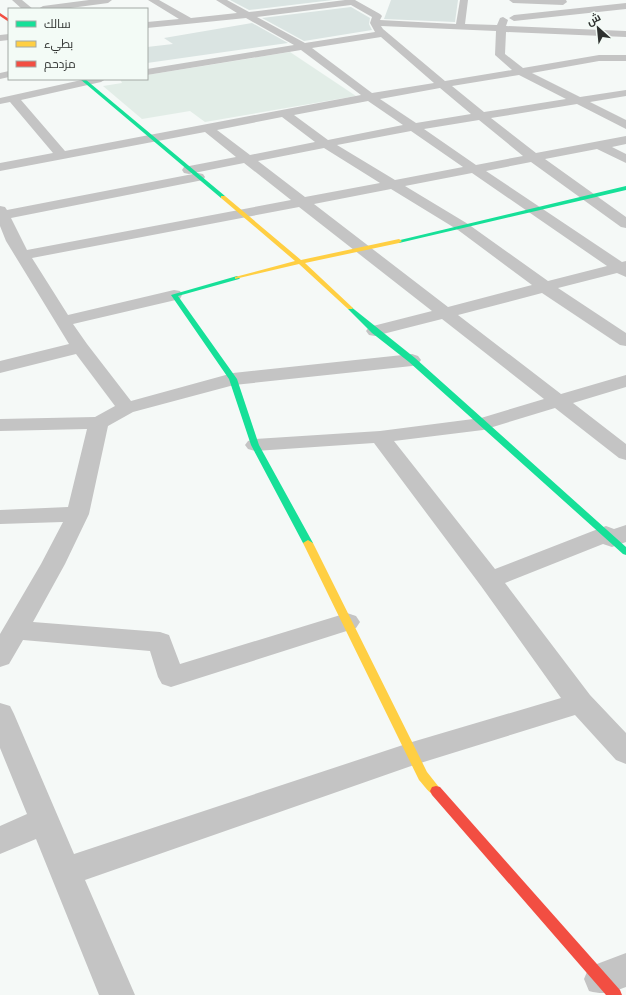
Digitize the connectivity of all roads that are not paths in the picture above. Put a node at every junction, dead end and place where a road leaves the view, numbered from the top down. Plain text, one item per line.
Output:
1 (16, 0) edge
2 (48, 0) edge
3 (108, 0) edge
4 (152, 0) edge
5 (464, 0) edge
6 (513, 0) edge
7 (528, 0) edge
8 (98, 1) junction
9 (222, 1) edge
10 (237, 1) edge
11 (350, 1) edge
12 (270, 4) dead end
13 (626, 5) edge
14 (27, 8) edge
15 (59, 8) edge
16 (108, 8) edge
17 (284, 11) junction
18 (248, 16) junction
19 (532, 16) junction
20 (190, 21) junction
21 (587, 21) junction
22 (378, 22) junction
23 (502, 24) junction
24 (148, 25) edge
25 (460, 26) junction
26 (626, 34) edge
27 (303, 46) junction
28 (599, 58) junction
29 (626, 58) edge
30 (612, 66) dead end
31 (148, 68) edge
32 (148, 72) edge
33 (522, 72) junction
34 (68, 80) edge
35 (84, 80) edge
36 (442, 85) junction
37 (626, 93) edge
38 (0, 96) edge
39 (370, 97) junction
40 (13, 98) junction
41 (580, 100) junction
42 (0, 101) edge
43 (284, 113) junction
44 (480, 117) junction
45 (626, 125) edge
46 (206, 127) junction
47 (414, 127) junction
48 (152, 137) junction
49 (626, 140) edge
50 (326, 144) junction
51 (600, 146) junction
52 (62, 155) junction
53 (247, 158) junction
54 (534, 158) junction
55 (626, 159) edge
56 (0, 167) edge
57 (474, 169) junction
58 (194, 173) junction
59 (392, 185) junction
60 (626, 188) edge
61 (587, 198) junction
62 (303, 202) junction
63 (536, 210) junction
64 (1, 212) edge
65 (241, 214) junction
66 (626, 224) edge
67 (463, 227) junction
68 (12, 246) edge
69 (362, 249) junction
70 (300, 262) junction
71 (624, 269) edge
72 (545, 287) junction
73 (174, 295) junction
74 (445, 313) junction
75 (63, 321) junction
76 (375, 331) junction
77 (626, 341) edge
78 (80, 347) junction
79 (412, 360) junction
80 (0, 367) edge
81 (233, 379) junction
82 (626, 381) edge
83 (558, 401) junction
84 (126, 408) junction
85 (99, 423) junction
86 (483, 424) junction
87 (0, 425) edge
88 (380, 437) junction
89 (255, 446) junction
90 (626, 454) edge
91 (78, 514) junction
92 (0, 517) edge
93 (617, 539) edge
94 (490, 580) junction
95 (347, 622) junction
96 (16, 630) junction
97 (0, 657) edge
98 (580, 703) junction
99 (0, 714) edge
100 (626, 752) edge
101 (412, 754) junction
102 (44, 821) junction
103 (0, 840) edge
104 (65, 872) junction
105 (614, 982) edge
106 (117, 995) edge

1 - 14 street
2 - 15 street
3 - 8 street
4 - 20 street
5 - 25 street
6 - 7 street
7 - 13 street
7 - 19 street
8 - 15 street
8 - 16 street
9 - 10 street
9 - 18 street
11 - 17 street
11 - 22 street
12 - 17 street
13 - 21 street
17 - 18 street
18 - 20 street
18 - 27 street
19 - 21 street
19 - 23 street
20 - 24 street
21 - 23 street
21 - 26 street
21 - 28 street
22 - 25 street
22 - 27 street
22 - 36 street
23 - 25 street
23 - 33 street
27 - 31 street
27 - 32 street
27 - 39 street
28 - 29 street
28 - 30 street
28 - 33 street
33 - 36 street
33 - 41 street
34 - 38 street
35 - 40 street
35 - 48 street
36 - 39 street
36 - 44 street
37 - 41 street
39 - 43 street
39 - 47 street
40 - 42 street
40 - 52 street
41 - 44 street
41 - 45 street
43 - 46 street
43 - 50 street
44 - 47 street
44 - 54 street
46 - 48 street
46 - 53 street
47 - 50 street
47 - 57 street
48 - 52 street
48 - 58 street
49 - 51 street
50 - 53 street
50 - 59 street
51 - 54 street
51 - 55 street
52 - 56 street
53 - 58 street
53 - 62 street
54 - 57 street
54 - 61 street
57 - 59 street
57 - 63 street
58 - 64 street
58 - 65 street
59 - 62 street
59 - 67 street
60 - 61 street
61 - 63 street
61 - 66 street
62 - 65 street
62 - 69 street
63 - 67 street
63 - 71 street
64 - 68 street
65 - 68 street
65 - 70 street
67 - 69 street
67 - 72 street
68 - 75 street
69 - 70 street
69 - 74 street
70 - 73 street
70 - 76 street
71 - 72 street
72 - 74 street
72 - 77 street
73 - 75 street
73 - 81 street
74 - 76 street
74 - 83 street
75 - 78 street
76 - 79 street
78 - 80 street
78 - 84 street
79 - 81 street
79 - 86 street
81 - 84 street
81 - 89 street
82 - 83 street
83 - 86 street
83 - 90 street
84 - 85 street
85 - 87 street
85 - 91 street
86 - 88 street
86 - 93 street
88 - 89 street
88 - 94 street
89 - 95 street
91 - 92 street
91 - 96 street
93 - 94 street
94 - 98 street
95 - 96 street
95 - 101 street
96 - 97 street
98 - 100 street
98 - 101 street
99 - 102 street
101 - 104 street
101 - 105 street
102 - 103 street
102 - 104 street
104 - 106 street

